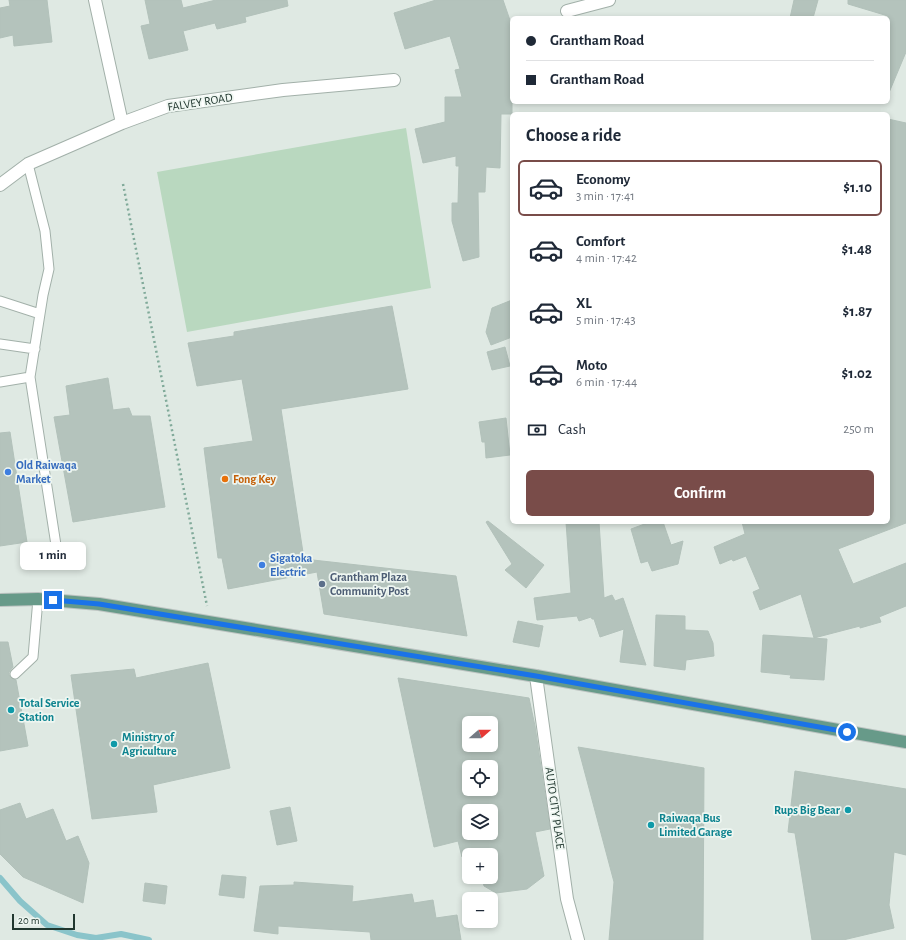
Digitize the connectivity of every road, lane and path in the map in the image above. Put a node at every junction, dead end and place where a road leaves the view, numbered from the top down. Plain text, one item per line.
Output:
1 (95, 0) edge
2 (609, 0) edge
3 (568, 11) dead end
4 (394, 80) dead end
5 (122, 123) junction
6 (28, 164) junction
7 (123, 184) dead end
8 (0, 185) edge
9 (0, 301) edge
10 (40, 314) junction
11 (0, 344) edge
12 (35, 349) junction
13 (30, 377) junction
14 (0, 382) edge
15 (56, 544) dead end
16 (38, 599) junction
17 (0, 600) edge
18 (210, 622) junction
19 (15, 674) dead end
20 (536, 676) junction
21 (906, 742) edge
22 (578, 940) edge

1 - 5 street
2 - 3 street
4 - 5 street, FALVEY ROAD
5 - 6 street, FALVEY ROAD
6 - 8 street, FALVEY ROAD
6 - 10 lane
7 - 18 path
9 - 10 lane
10 - 12 lane
11 - 12 lane
12 - 13 lane
13 - 14 lane
13 - 15 lane
16 - 17 main road
16 - 18 main road
16 - 19 lane
18 - 20 main road
20 - 21 main road
20 - 22 street, AUTO CITY PLACE

